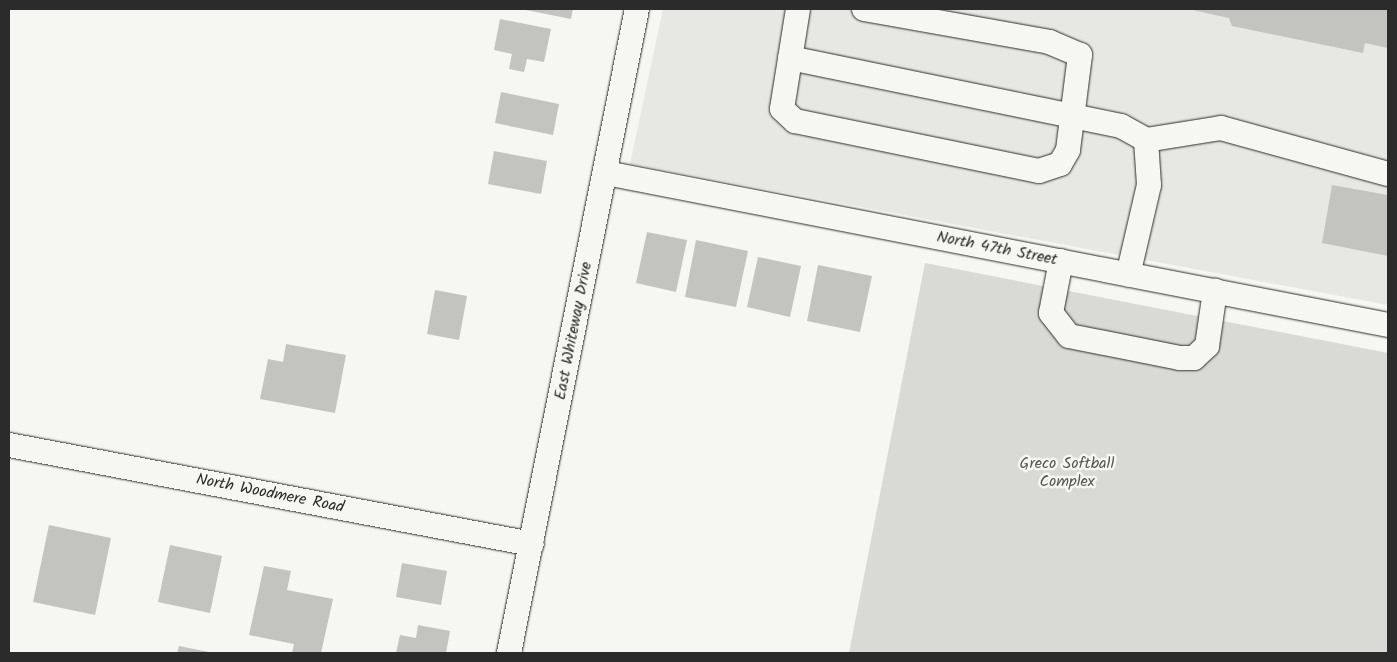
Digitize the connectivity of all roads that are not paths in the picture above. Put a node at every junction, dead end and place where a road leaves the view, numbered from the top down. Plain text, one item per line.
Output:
1 (637, 9) edge
2 (798, 9) edge
3 (864, 9) edge
4 (790, 58) junction
5 (1074, 117) junction
6 (1146, 140) junction
7 (606, 173) junction
8 (1388, 174) edge
9 (1061, 262) junction
10 (1128, 275) junction
11 (1215, 292) junction
12 (1388, 325) edge
13 (9, 445) edge
14 (532, 544) junction
15 (509, 653) edge

1 - 7 street, East Whiteway Drive
2 - 4 street
3 - 5 street
4 - 5 street
4 - 5 street
5 - 6 street
6 - 8 street
6 - 10 street
7 - 9 street, North 47th Street
7 - 14 street, East Whiteway Drive
9 - 10 street, North 47th Street
9 - 11 street
10 - 11 street, North 47th Street
11 - 12 street, North 47th Street
13 - 14 street, North Woodmere Road
14 - 15 street, East Whiteway Drive

